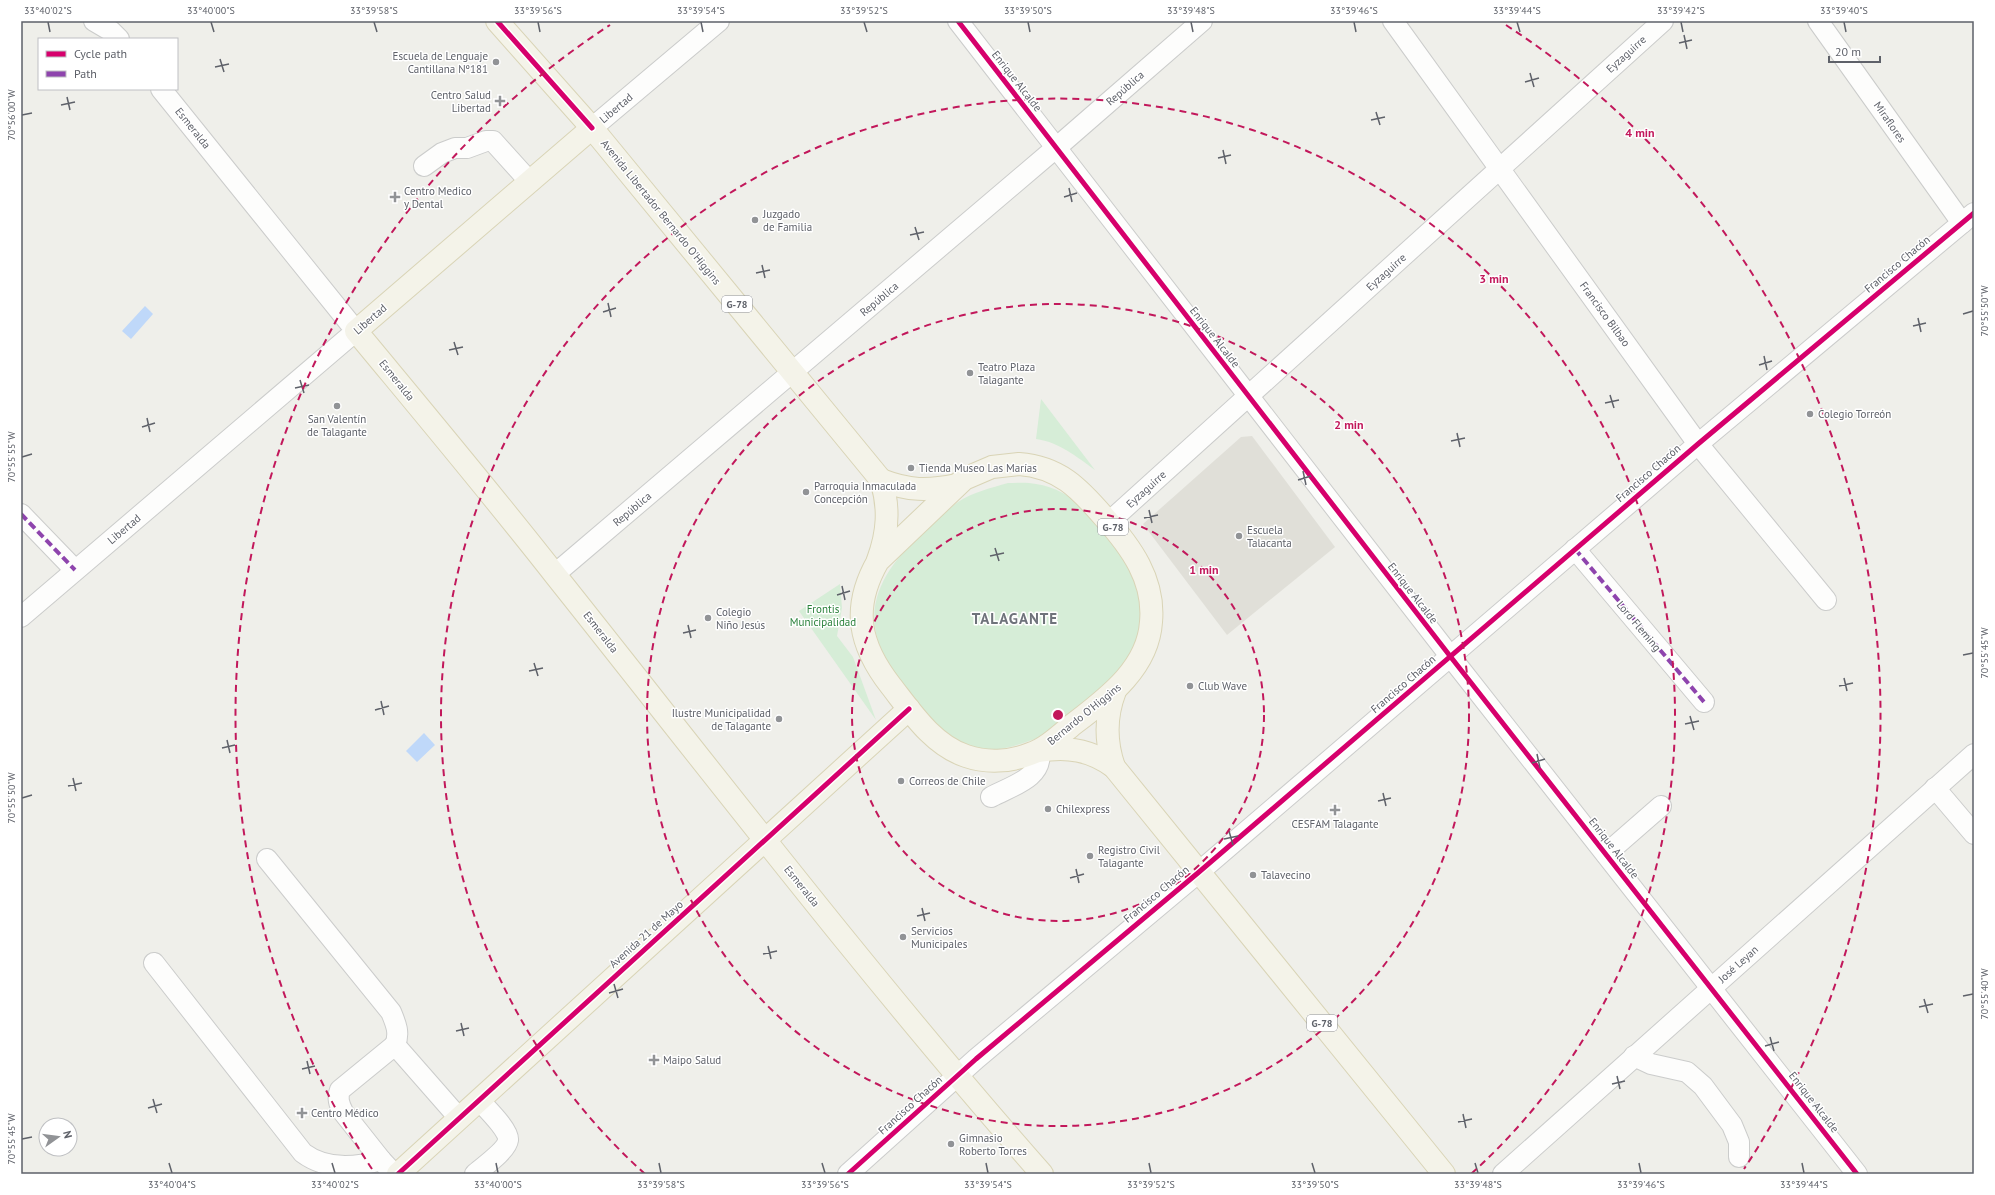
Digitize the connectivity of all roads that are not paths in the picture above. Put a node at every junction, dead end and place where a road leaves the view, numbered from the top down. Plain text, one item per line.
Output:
1 (94, 21) edge
2 (497, 21) edge
3 (719, 21) edge
4 (958, 21) edge
5 (1202, 21) edge
6 (1393, 21) edge
7 (1663, 21) edge
8 (1818, 21) edge
9 (118, 38) edge
10 (162, 90) edge
11 (592, 128) junction
12 (1056, 148) junction
13 (424, 166) dead end
14 (1500, 168) junction
15 (530, 182) junction
16 (1968, 218) edge
17 (356, 330) junction
18 (793, 372) junction
19 (1249, 396) junction
20 (1698, 444) junction
21 (881, 480) junction
22 (956, 485) junction
23 (21, 514) edge
24 (1109, 522) junction
25 (1574, 549) junction
26 (878, 561) junction
27 (75, 570) junction
28 (555, 574) junction
29 (1826, 600) dead end
30 (21, 617) edge
31 (1450, 656) junction
32 (1115, 691) junction
33 (1704, 702) dead end
34 (909, 709) junction
35 (1039, 751) junction
36 (1974, 754) edge
37 (1114, 767) junction
38 (1936, 788) junction
39 (991, 797) dead end
40 (1661, 806) dead end
41 (1974, 834) edge
42 (765, 839) junction
43 (1606, 854) junction
44 (267, 859) dead end
45 (1199, 872) junction
46 (154, 963) dead end
47 (1711, 988) junction
48 (395, 1045) junction
49 (1634, 1056) junction
50 (957, 1075) junction
51 (479, 1100) junction
52 (459, 1118) junction
53 (1739, 1157) dead end
54 (388, 1167) edge
55 (398, 1174) edge
56 (475, 1174) edge
57 (848, 1174) edge
58 (1042, 1174) edge
59 (1444, 1174) edge
60 (1503, 1174) edge
61 (1857, 1174) edge

1 - 9 street
2 - 11 main road, Avenida Libertador Bernardo O'Higgins / G-78
3 - 11 street, Libertad
4 - 12 street, Enrique Alcalde
5 - 12 street, República
6 - 14 street, Francisco Bilbao
7 - 14 street, Eyzaguirre
8 - 16 street, Miraflores
10 - 17 street, Esmeralda
11 - 15 main road, Libertad
11 - 18 main road, Avenida Libertador Bernardo O'Higgins / G-78
12 - 18 street, República
12 - 19 street, Enrique Alcalde
13 - 15 street
14 - 19 street, Eyzaguirre
14 - 20 street, Francisco Bilbao
15 - 17 main road, Libertad
16 - 20 street, Francisco Chacón
17 - 27 street, Libertad
17 - 28 main road, Esmeralda
18 - 21 main road, Avenida Libertador Bernardo O'Higgins / G-78
18 - 28 street, República
19 - 24 street, Eyzaguirre
19 - 31 street, Enrique Alcalde
20 - 25 street, Francisco Chacón
20 - 29 street, Francisco Bilbao
21 - 22 main road, G-78
21 - 26 main road, Avenida Libertador Bernardo O'Higgins / G-78
22 - 24 main road, Bernardo O'Higgins / G-78
22 - 26 main road, Bernardo O'Higgins / G-78
23 - 27 street
24 - 32 main road, Bernardo O'Higgins / G-78
25 - 31 street, Francisco Chacón
25 - 33 street, Lord Fleming
26 - 34 main road, Bernardo O'Higgins / G-78
27 - 30 street, Libertad
28 - 42 main road, Esmeralda
31 - 43 street, Enrique Alcalde
31 - 45 street, Francisco Chacón
32 - 35 main road, Bernardo O'Higgins / G-78
32 - 37 main road, G-78
34 - 35 main road, Bernardo O'Higgins / G-78
34 - 42 main road, Avenida 21 de Mayo
35 - 37 main road, G-78
35 - 39 street
36 - 38 street, José Leyan
37 - 45 main road, G-78
38 - 41 street
38 - 47 street, José Leyan
40 - 43 street
42 - 50 main road, Esmeralda
42 - 51 main road, Avenida 21 de Mayo
43 - 47 street, Enrique Alcalde
44 - 48 street
45 - 50 street, Francisco Chacón
45 - 59 main road, G-78
46 - 54 street
47 - 49 street, José Leyan
47 - 61 street, Enrique Alcalde
48 - 52 street
48 - 54 street
49 - 53 street
49 - 60 street, José Leyan
50 - 57 street, Francisco Chacón
50 - 58 main road, Esmeralda
51 - 52 main road, Avenida 21 de Mayo
51 - 56 street
52 - 55 main road, Avenida 21 de Mayo

